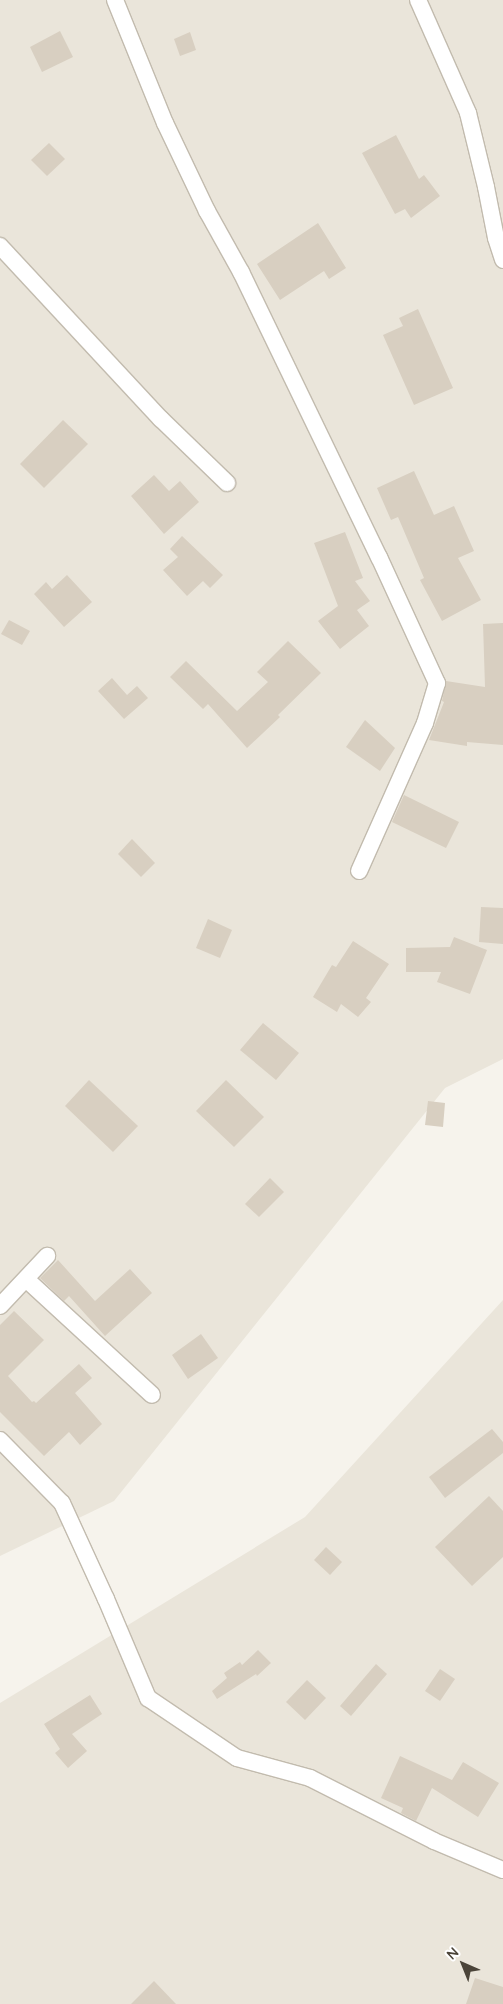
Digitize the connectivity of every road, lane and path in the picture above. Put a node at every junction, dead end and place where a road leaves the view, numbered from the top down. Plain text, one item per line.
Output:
1 (115, 0) edge
2 (418, 0) edge
3 (0, 246) edge
4 (503, 260) edge
5 (227, 482) dead end
6 (358, 871) dead end
7 (47, 1256) dead end
8 (26, 1279) junction
9 (0, 1306) edge
10 (152, 1394) dead end
11 (0, 1440) edge
12 (503, 1870) edge

1 - 6 street
2 - 4 street
3 - 5 street
7 - 8 street
8 - 9 street
8 - 10 street
11 - 12 street

